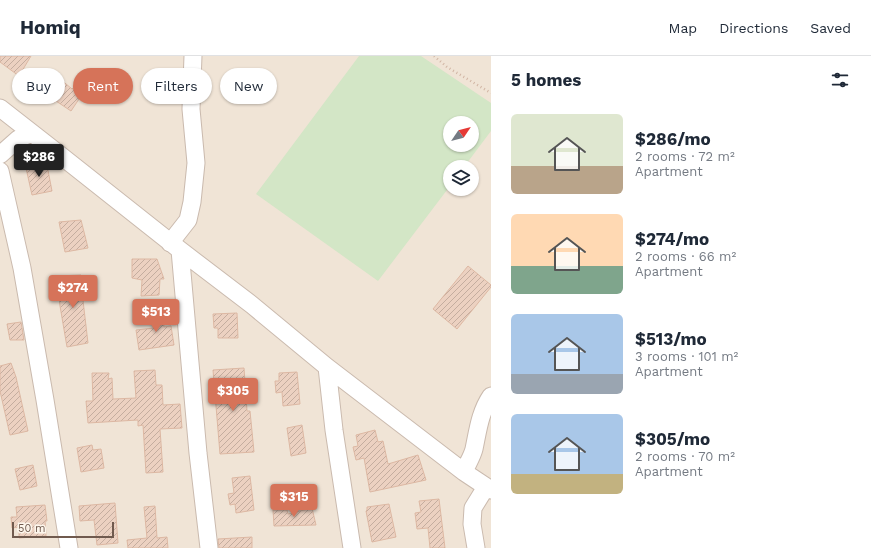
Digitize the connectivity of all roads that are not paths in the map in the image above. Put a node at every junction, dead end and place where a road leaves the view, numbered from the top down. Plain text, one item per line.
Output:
1 (193, 56) edge
2 (0, 108) edge
3 (32, 133) junction
4 (0, 155) edge
5 (0, 171) edge
6 (175, 247) junction
7 (327, 367) junction
8 (491, 396) edge
9 (464, 472) junction
10 (488, 488) edge
11 (69, 548) edge
12 (209, 548) edge
13 (352, 548) edge
14 (476, 548) edge

1 - 6 street
2 - 3 street
3 - 4 street
3 - 6 street
5 - 11 street
6 - 7 street
6 - 12 street
7 - 9 street
7 - 13 street
8 - 9 street
9 - 10 street
10 - 14 street

